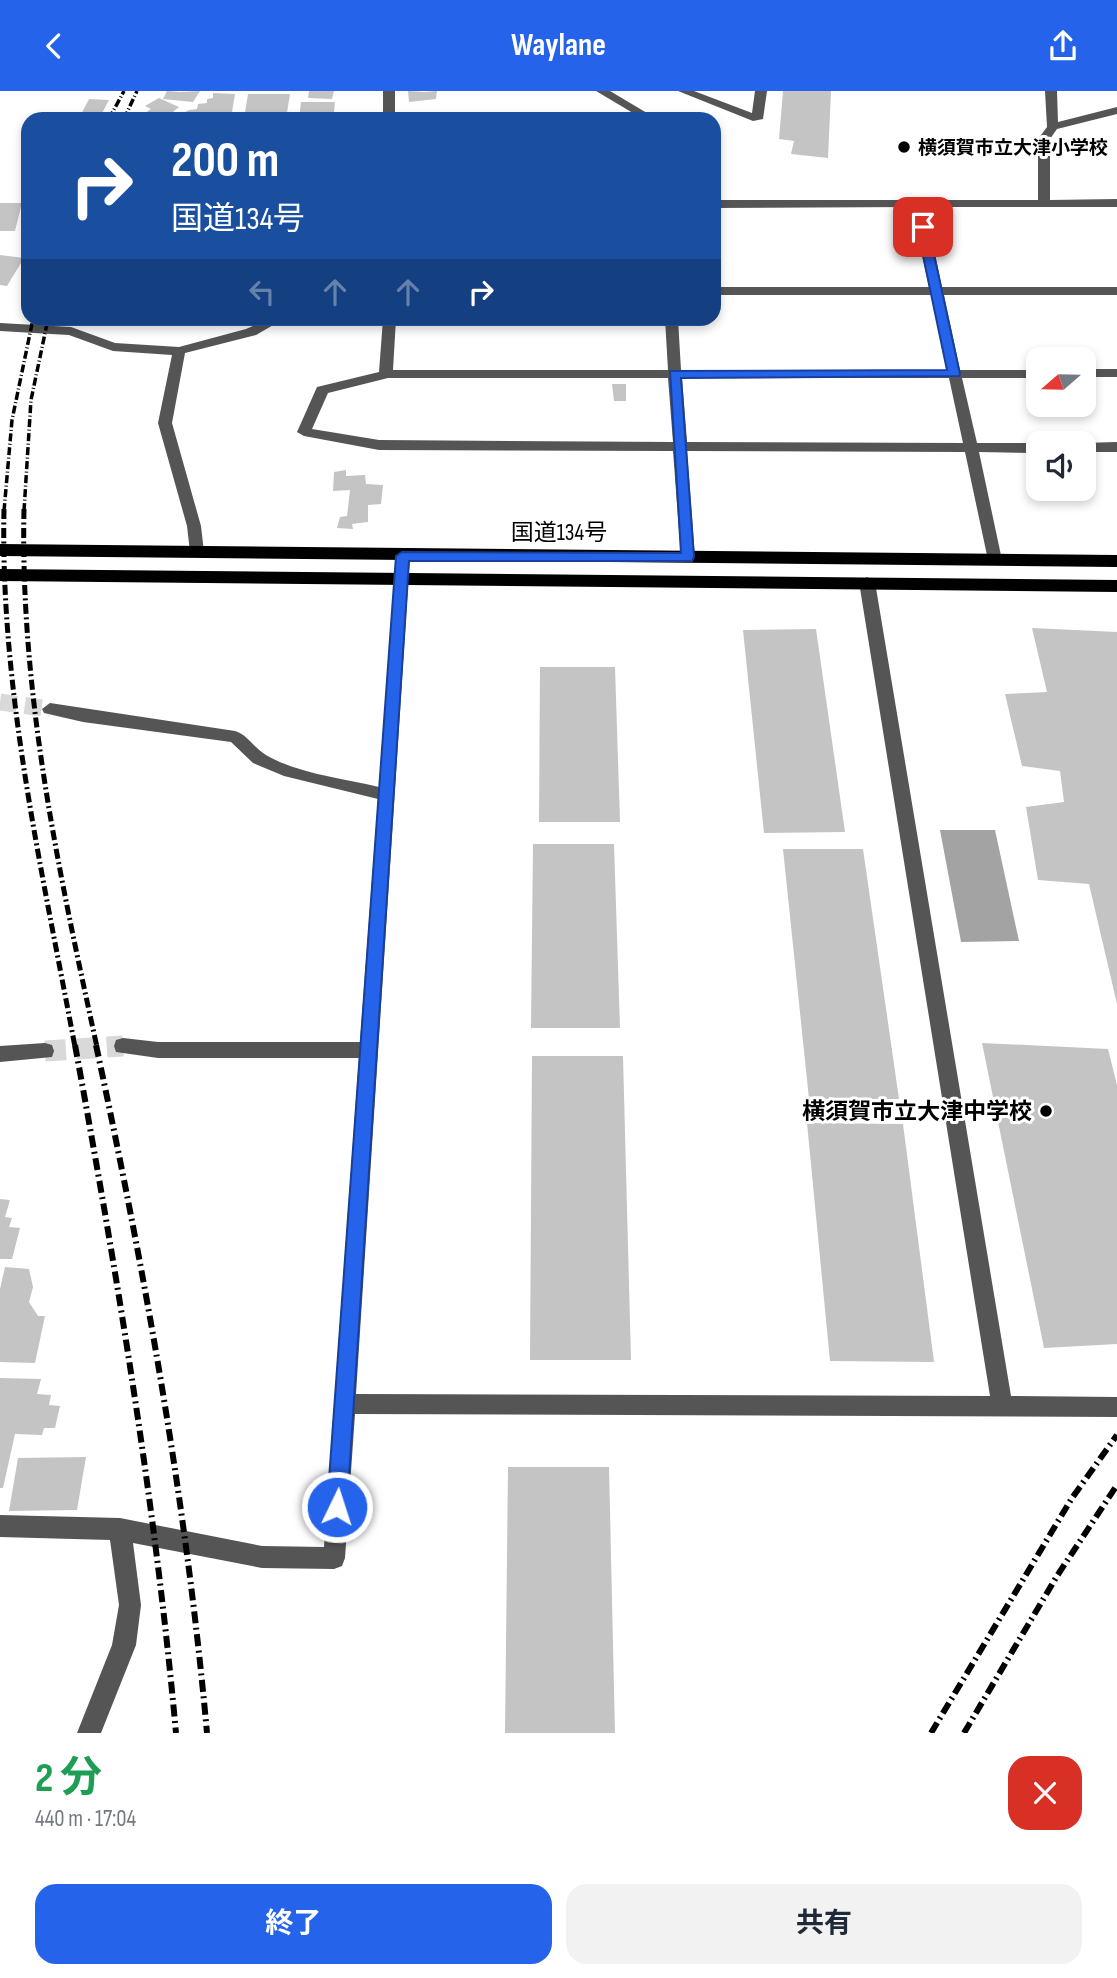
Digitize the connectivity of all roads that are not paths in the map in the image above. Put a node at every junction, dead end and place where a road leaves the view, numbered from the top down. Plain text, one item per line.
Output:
1 (389, 91) edge
2 (601, 91) edge
3 (684, 91) edge
4 (761, 91) edge
5 (1051, 91) edge
6 (1117, 110) edge
7 (389, 112) edge
8 (638, 112) edge
9 (1052, 127) junction
10 (1117, 203) edge
11 (721, 204) edge
12 (1044, 204) junction
13 (918, 205) junction
14 (721, 291) edge
15 (1117, 291) edge
16 (937, 293) junction
17 (264, 326) edge
18 (389, 326) edge
19 (672, 326) edge
20 (0, 327) edge
21 (179, 351) junction
22 (1096, 373) edge
23 (1117, 373) edge
24 (386, 374) junction
25 (675, 374) junction
26 (954, 374) junction
27 (1026, 374) edge
28 (680, 447) junction
29 (1096, 447) edge
30 (1117, 447) edge
31 (1026, 448) edge
32 (971, 449) junction
33 (0, 550) edge
34 (197, 552) junction
35 (402, 556) junction
36 (688, 557) junction
37 (995, 560) junction
38 (1117, 561) edge
39 (0, 575) edge
40 (401, 580) junction
41 (867, 582) junction
42 (1117, 586) edge
43 (50, 709) tunnel mouth
44 (387, 795) junction
45 (123, 1046) tunnel mouth
46 (369, 1050) junction
47 (45, 1051) tunnel mouth
48 (0, 1054) edge
49 (345, 1404) junction
50 (1002, 1407) junction
51 (1117, 1407) edge
52 (0, 1526) edge
53 (120, 1529) junction
54 (89, 1733) edge

1 - 7 street
2 - 8 street
3 - 4 street
5 - 9 street
6 - 9 street
9 - 12 street
10 - 12 street
11 - 13 street
12 - 13 street
13 - 16 street
14 - 16 street
15 - 16 street
16 - 26 street
17 - 21 street
18 - 24 street
19 - 25 street
20 - 21 street
21 - 34 street
22 - 23 street
24 - 25 street
24 - 28 street
25 - 26 street
25 - 28 street
26 - 27 street
26 - 32 street
28 - 32 street
28 - 36 street
29 - 30 street
31 - 32 street
32 - 37 street
33 - 34 highway, 国道134号
34 - 35 highway, 国道134号
35 - 36 highway, 国道134号
35 - 40 street
36 - 37 highway, 国道134号
37 - 38 highway, 国道134号
39 - 40 highway
40 - 41 highway
40 - 44 street
41 - 42 highway
41 - 50 street
43 - 44 street
44 - 46 street
45 - 46 street
46 - 49 street
47 - 48 street
49 - 50 street
49 - 53 street
50 - 51 street
52 - 53 street
53 - 54 street

